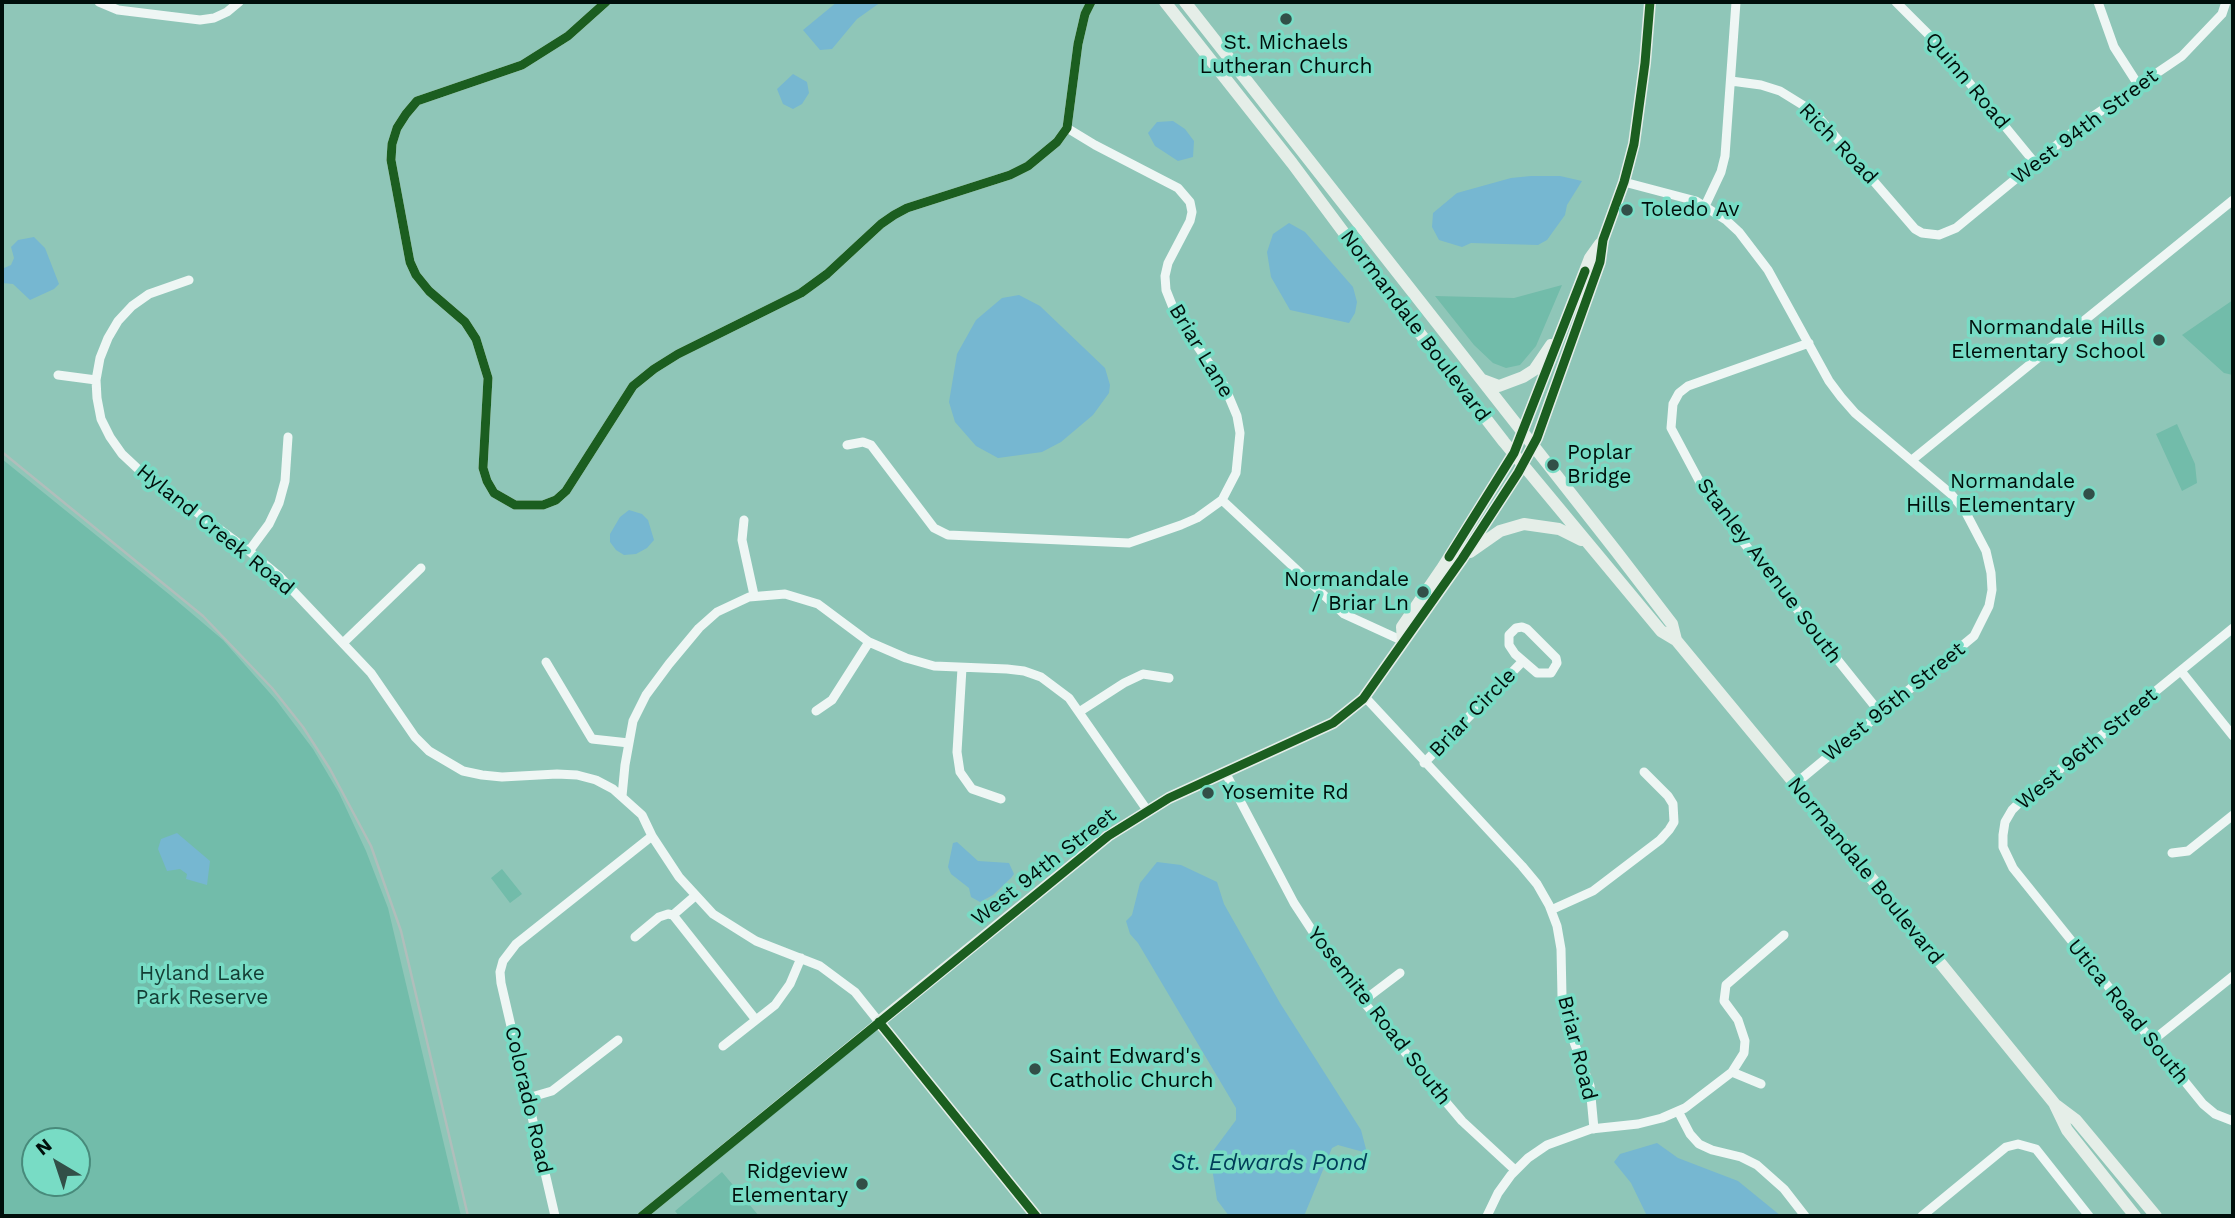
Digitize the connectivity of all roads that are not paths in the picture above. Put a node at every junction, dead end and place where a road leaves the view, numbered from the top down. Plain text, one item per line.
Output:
1 (99, 2) edge
2 (239, 2) edge
3 (606, 2) edge
4 (1091, 2) edge
5 (1165, 2) edge
6 (1185, 2) edge
7 (1650, 2) edge
8 (1736, 2) edge
9 (1896, 2) edge
10 (2098, 2) edge
11 (2227, 2) edge
12 (1731, 80) junction
13 (2139, 86) junction
14 (1067, 128) junction
15 (2035, 163) junction
16 (1624, 182) junction
17 (2233, 201) edge
18 (1705, 206) junction
19 (1930, 235) joint
20 (1603, 240) junction
21 (189, 280) dead end
22 (1563, 327) junction
23 (1809, 343) junction
24 (58, 375) dead end
25 (1479, 377) junction
26 (96, 380) junction
27 (1522, 435) junction
28 (288, 437) dead end
29 (847, 445) dead end
30 (1532, 447) junction
31 (1514, 453) junction
32 (1912, 460) junction
33 (1524, 464) junction
34 (1222, 500) junction
35 (744, 520) dead end
36 (249, 551) junction
37 (1457, 555) junction
38 (1598, 555) junction
39 (421, 568) dead end
40 (754, 595) junction
41 (2233, 628) edge
42 (1403, 640) junction
43 (1676, 640) junction
44 (869, 642) junction
45 (344, 643) junction
46 (546, 662) dead end
47 (1522, 662) junction
48 (962, 668) junction
49 (2180, 671) junction
50 (1169, 678) dead end
51 (1365, 697) junction
52 (816, 711) dead end
53 (1079, 712) junction
54 (1881, 714) junction
55 (2233, 736) edge
56 (629, 743) junction
57 (1424, 763) junction
58 (1225, 772) junction
59 (1644, 772) dead end
60 (1795, 784) junction
61 (622, 796) junction
62 (1001, 799) dead end
63 (1147, 810) junction
64 (2233, 815) edge
65 (652, 836) junction
66 (2172, 853) dead end
67 (2032, 891) joint
68 (695, 896) junction
69 (1551, 909) junction
70 (673, 915) junction
71 (1784, 935) dead end
72 (635, 937) dead end
73 (800, 958) junction
74 (1400, 972) dead end
75 (2233, 976) edge
76 (1363, 1001) junction
77 (756, 1020) junction
78 (879, 1022) junction
79 (618, 1040) dead end
80 (2152, 1041) junction
81 (723, 1046) dead end
82 (1732, 1072) junction
83 (1761, 1084) dead end
84 (528, 1098) junction
85 (2054, 1103) junction
86 (1678, 1111) junction
87 (2233, 1122) edge
88 (1594, 1129) junction
89 (1515, 1170) junction
90 (555, 1216) edge
91 (642, 1216) edge
92 (1036, 1216) edge
93 (1487, 1216) edge
94 (1805, 1216) edge
95 (1922, 1216) edge
96 (2089, 1216) edge
97 (2134, 1216) edge
98 (2156, 1216) edge

1 - 2 street
3 - 14 street
4 - 14 street
5 - 31 main road, Normandale Boulevard
6 - 25 main road, Normandale Boulevard
7 - 16 main road
8 - 12 street
9 - 15 street, Quinn Road
10 - 13 street
11 - 13 street, West 94th Street
12 - 18 street
12 - 19 street, Rich Road
13 - 15 street, West 94th Street
14 - 34 street, Briar Lane
15 - 19 street, West 94th Street
16 - 18 street
16 - 20 main road
17 - 32 street
18 - 23 street
20 - 22 main road
20 - 30 main road
21 - 26 street, Hyland Creek Road
22 - 25 main road
22 - 27 main road
23 - 32 street
23 - 54 street, Stanley Avenue South
24 - 26 street
25 - 27 main road, Normandale Boulevard
26 - 36 street, Hyland Creek Road
27 - 30 main road, Normandale Boulevard
27 - 31 main road
28 - 36 street
29 - 34 street
30 - 33 main road
30 - 43 main road, Normandale Boulevard
31 - 33 main road, Normandale Boulevard
31 - 37 main road
32 - 54 street, West 95th Street
33 - 37 main road
33 - 38 main road, Normandale Boulevard
34 - 42 street
35 - 40 street
36 - 45 street, Hyland Creek Road
37 - 38 main road
37 - 42 main road, West 94th Street
38 - 43 main road, Normandale Boulevard
39 - 45 street
40 - 44 street
40 - 56 street
41 - 49 street, West 96th Street
42 - 51 main road, West 94th Street
43 - 60 main road, Normandale Boulevard
44 - 48 street
44 - 52 street
45 - 61 street, Hyland Creek Road
46 - 56 street
47 - 47 street, Briar Circle
47 - 57 street, Briar Circle
48 - 53 street
48 - 62 street
49 - 55 street
49 - 67 street, West 96th Street
50 - 53 street
51 - 57 street, Briar Road
51 - 58 main road, West 94th Street
53 - 63 street
54 - 60 street, West 95th Street
56 - 61 street
57 - 69 street, Briar Road
58 - 63 main road, West 94th Street
58 - 76 street, Yosemite Road South
59 - 69 street
60 - 85 main road, Normandale Boulevard
61 - 65 street, Hyland Creek Road
63 - 78 main road, West 94th Street
64 - 66 street
65 - 68 street, Hyland Creek Road
65 - 84 street, Colorado Road
67 - 80 street, Utica Road South
68 - 70 street
68 - 73 street, Hyland Creek Road
69 - 88 street, Briar Road
70 - 72 street
70 - 77 street
71 - 82 street
73 - 77 street
73 - 78 street, Hyland Creek Road
74 - 76 street
75 - 80 street
76 - 89 street, Yosemite Road South
77 - 81 street
78 - 91 street, West 94th Street
78 - 92 main road
79 - 84 street
80 - 87 street, Utica Road South
82 - 83 street
82 - 86 street, Briar Road
84 - 90 street, Colorado Road
85 - 97 main road, Normandale Boulevard
85 - 98 main road, Normandale Boulevard
86 - 88 street, Briar Road
86 - 94 street
88 - 89 street
89 - 93 street
95 - 96 street

